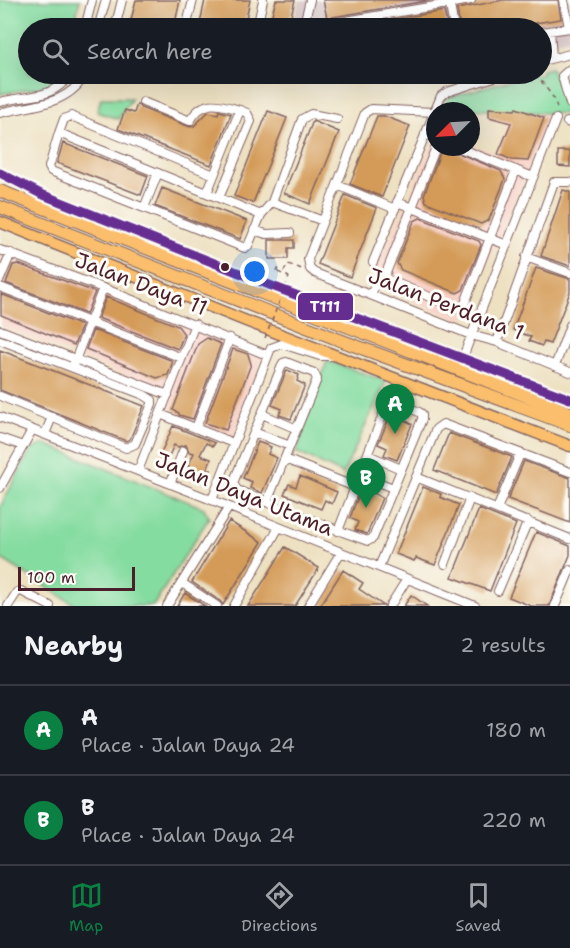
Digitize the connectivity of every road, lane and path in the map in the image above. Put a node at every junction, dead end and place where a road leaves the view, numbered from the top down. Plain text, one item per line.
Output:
1 (92, 0) edge
2 (106, 0) edge
3 (122, 0) edge
4 (193, 0) edge
5 (263, 0) edge
6 (310, 0) edge
7 (471, 0) edge
8 (564, 0) edge
9 (449, 2) edge
10 (88, 18) edge
11 (101, 18) edge
12 (118, 18) edge
13 (188, 18) edge
14 (258, 18) edge
15 (306, 18) edge
16 (360, 18) edge
17 (452, 18) edge
18 (570, 28) edge
19 (552, 31) edge
20 (570, 54) edge
21 (552, 57) edge
22 (570, 69) edge
23 (62, 84) edge
24 (76, 84) edge
25 (472, 84) edge
26 (545, 84) edge
27 (0, 102) edge
28 (143, 102) dead end
29 (438, 102) edge
30 (570, 104) edge
31 (240, 110) junction
32 (426, 112) edge
33 (0, 113) edge
34 (337, 119) dead end
35 (556, 119) joint
36 (59, 133) junction
37 (425, 134) edge
38 (432, 156) edge
39 (480, 156) edge
40 (516, 170) junction
41 (158, 173) junction
42 (2, 175) edge
43 (214, 175) junction
44 (533, 177) junction
45 (570, 182) edge
46 (337, 185) junction
47 (0, 191) edge
48 (207, 193) junction
49 (219, 198) junction
50 (272, 202) junction
51 (396, 206) junction
52 (0, 207) edge
53 (144, 208) junction
54 (412, 208) junction
55 (261, 215) junction
56 (323, 221) junction
57 (3, 226) edge
58 (254, 230) junction
59 (290, 233) dead end
60 (490, 238) junction
61 (507, 245) junction
62 (0, 250) edge
63 (11, 253) junction
64 (526, 257) junction
65 (373, 262) dead end
66 (306, 269) junction
67 (570, 273) edge
68 (384, 278) junction
69 (0, 279) edge
70 (0, 287) edge
71 (103, 288) junction
72 (370, 295) junction
73 (462, 310) junction
74 (478, 317) junction
75 (90, 322) junction
76 (195, 324) junction
77 (570, 325) edge
78 (0, 330) edge
79 (258, 335) dead end
80 (471, 335) junction
81 (230, 338) junction
82 (0, 340) edge
83 (497, 342) junction
84 (267, 354) junction
85 (336, 356) junction
86 (463, 357) junction
87 (182, 358) junction
88 (74, 364) junction
89 (555, 366) junction
90 (570, 372) edge
91 (168, 395) junction
92 (0, 396) edge
93 (570, 399) edge
94 (570, 413) edge
95 (160, 414) junction
96 (261, 414) junction
97 (0, 417) edge
98 (52, 417) junction
99 (570, 425) edge
100 (196, 428) junction
101 (297, 429) junction
102 (32, 430) junction
103 (254, 432) junction
104 (45, 434) junction
105 (0, 438) edge
106 (234, 443) junction
107 (23, 446) junction
108 (290, 446) junction
109 (570, 446) edge
110 (183, 451) dead end
111 (520, 454) junction
112 (368, 456) junction
113 (285, 459) junction
114 (401, 469) junction
115 (138, 471) junction
116 (570, 472) edge
117 (360, 475) junction
118 (416, 477) junction
119 (170, 484) junction
120 (355, 487) junction
121 (0, 488) edge
122 (393, 488) junction
123 (470, 498) junction
124 (212, 500) junction
125 (267, 502) junction
126 (229, 507) junction
127 (498, 509) junction
128 (304, 518) junction
129 (528, 521) junction
130 (279, 527) junction
131 (338, 531) junction
132 (297, 534) junction
133 (570, 539) edge
134 (341, 552) junction
135 (445, 564) dead end
136 (379, 567) junction
137 (570, 570) edge
138 (407, 579) junction
139 (182, 583) junction
140 (498, 591) dead end
141 (9, 606) edge
142 (50, 606) edge
143 (167, 606) edge
144 (217, 606) edge
145 (234, 606) edge
146 (308, 606) edge
147 (390, 606) edge
148 (475, 606) edge
149 (555, 606) edge

1 - 10 street
2 - 11 street
3 - 12 street
4 - 13 street
5 - 14 street
6 - 15 street
7 - 9 street
8 - 18 street
9 - 16 street
9 - 17 street
18 - 19 street
20 - 21 street
22 - 30 street
23 - 27 street
24 - 33 street
25 - 29 street
26 - 35 path
28 - 31 street
31 - 43 street
31 - 49 street
32 - 46 street
34 - 50 street
35 - 44 street
36 - 41 street
36 - 43 street
36 - 53 street
37 - 51 street
38 - 54 street
39 - 40 street
40 - 44 street
40 - 60 street
41 - 48 street
41 - 53 street
42 - 86 main road
43 - 48 street
44 - 61 street
45 - 64 street
46 - 51 street
46 - 56 street
47 - 94 highway
48 - 49 street
49 - 55 street
50 - 55 street
50 - 56 street
51 - 54 street
51 - 65 street
52 - 99 highway
53 - 58 street
54 - 60 street
54 - 68 street
55 - 58 street
56 - 66 street
57 - 85 main road
58 - 59 street
60 - 61 street
60 - 73 street
61 - 74 street
62 - 63 street, Jalan Daya 11
63 - 69 street
63 - 71 street, Jalan Daya 11
64 - 67 street
64 - 83 street
66 - 72 street, Jalan Perdana 1
66 - 79 path, bridge
68 - 72 street
68 - 73 street
70 - 75 street
71 - 75 street
71 - 76 street, Jalan Daya 11
72 - 80 street, Jalan Perdana 1
73 - 74 street
74 - 80 street
75 - 87 street
75 - 88 street
76 - 81 street, Jalan Daya 11
76 - 87 street
77 - 89 street
78 - 88 street
80 - 83 street, Jalan Perdana 1
80 - 86 street
81 - 84 street, Jalan Daya 11
81 - 100 street
82 - 88 street
83 - 89 street, Jalan Perdana 1
84 - 85 street
84 - 106 street
85 - 109 main road
86 - 93 main road
87 - 91 street
88 - 91 street
88 - 98 street
89 - 90 street, Jalan Perdana 1
91 - 95 street
92 - 98 street
95 - 100 street
95 - 115 street
96 - 101 street
96 - 101 street
96 - 103 street
97 - 102 street, Jalan Daya Utama
98 - 104 street
100 - 106 street
101 - 108 street
102 - 104 street, Jalan Daya Utama
102 - 107 street
103 - 108 street
103 - 125 street
104 - 115 street, Jalan Daya Utama
105 - 107 street
106 - 124 street
107 - 121 street
108 - 113 street
110 - 119 street
111 - 116 street
111 - 118 street
111 - 127 street
112 - 114 street
112 - 114 street
112 - 117 street
113 - 120 street
113 - 125 street
114 - 122 street
115 - 119 street, Jalan Daya Utama
117 - 120 street
117 - 122 street
118 - 123 street
118 - 136 street
119 - 124 street, Jalan Daya Utama
120 - 131 street
122 - 131 street
123 - 127 street
123 - 135 street
124 - 126 street, Jalan Daya Utama
125 - 128 street
126 - 130 street, Jalan Daya Utama
126 - 139 street
127 - 129 street
128 - 131 street
128 - 132 street
129 - 133 street
129 - 140 street
130 - 132 street, Jalan Daya Utama
130 - 145 street
132 - 134 street, Jalan Daya Utama
134 - 136 street, Jalan Daya Utama
134 - 146 street
136 - 138 street, Jalan Daya Utama
137 - 149 street
138 - 147 street
138 - 148 street, Jalan Daya Utama
139 - 143 street
139 - 144 street
141 - 142 street

